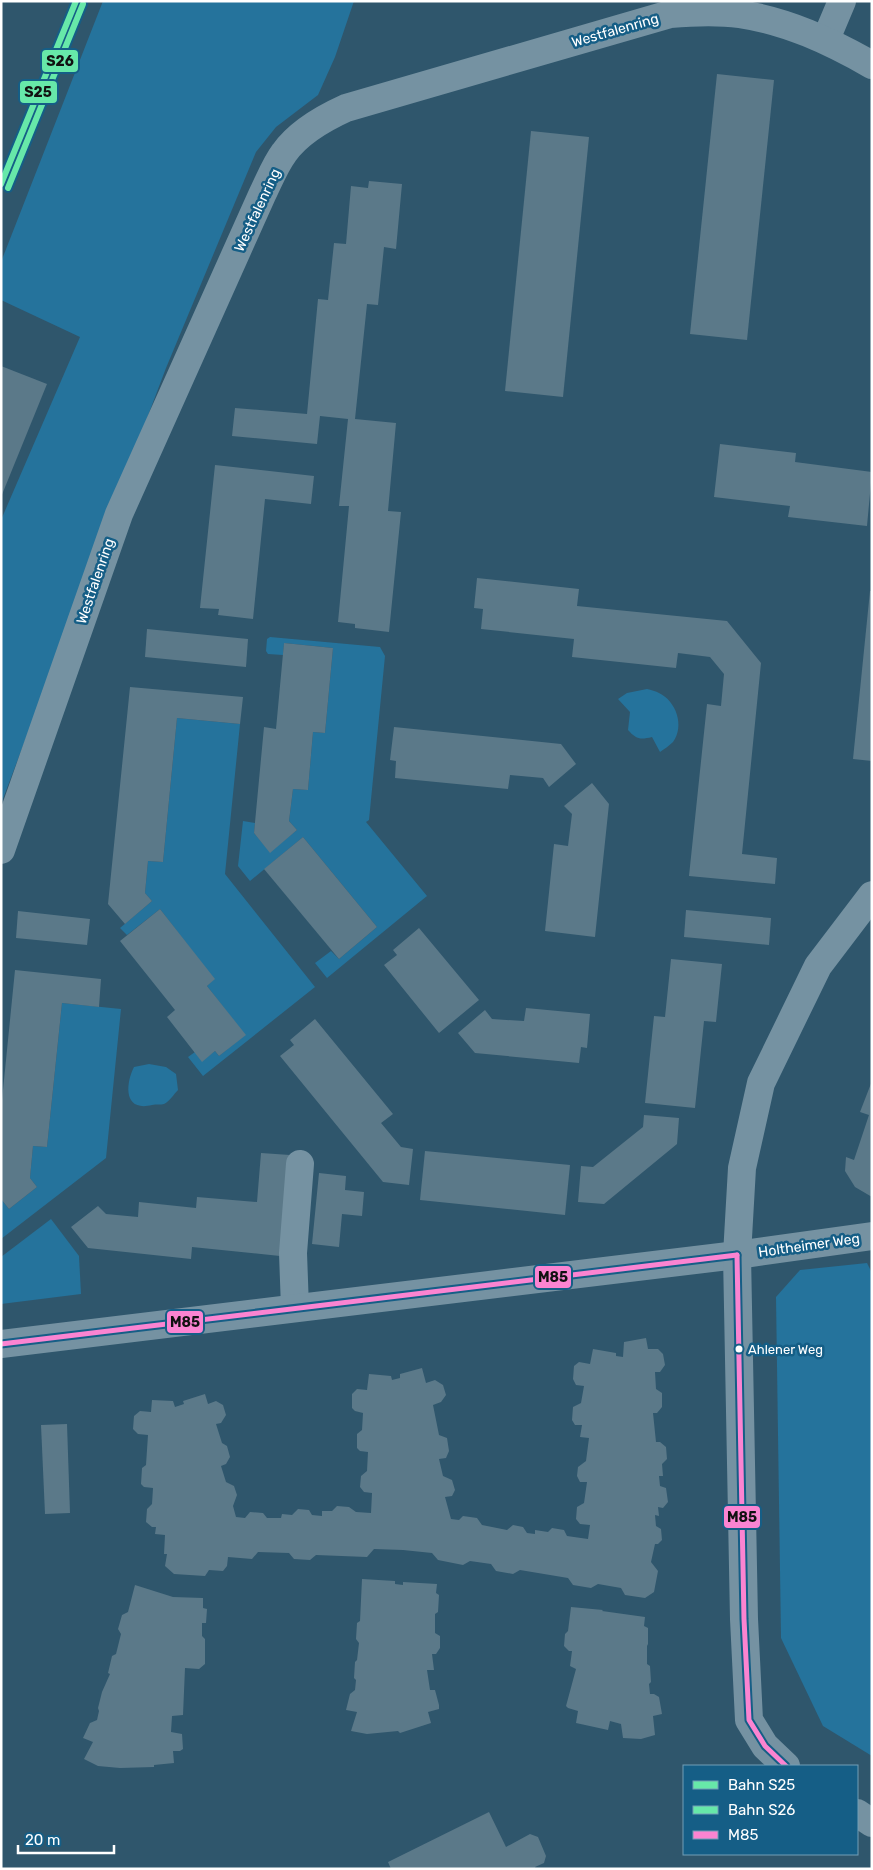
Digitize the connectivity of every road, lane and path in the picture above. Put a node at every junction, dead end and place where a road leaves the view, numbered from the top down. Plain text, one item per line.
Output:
1 (842, 1) edge
2 (826, 39) junction
3 (872, 65) edge
4 (1, 850) edge
5 (872, 895) edge
6 (300, 1164) dead end
7 (872, 1236) edge
8 (737, 1255) junction
9 (296, 1308) junction
10 (1, 1344) edge
11 (785, 1765) edge
12 (858, 1814) edge
13 (872, 1823) edge

1 - 2 street
2 - 3 street, Westfalenring
2 - 4 street, Westfalenring
5 - 8 street
6 - 9 street
7 - 8 street, Holtheimer Weg
8 - 9 street, Holtheimer Weg
8 - 11 street
9 - 10 street, Holtheimer Weg
12 - 13 street

